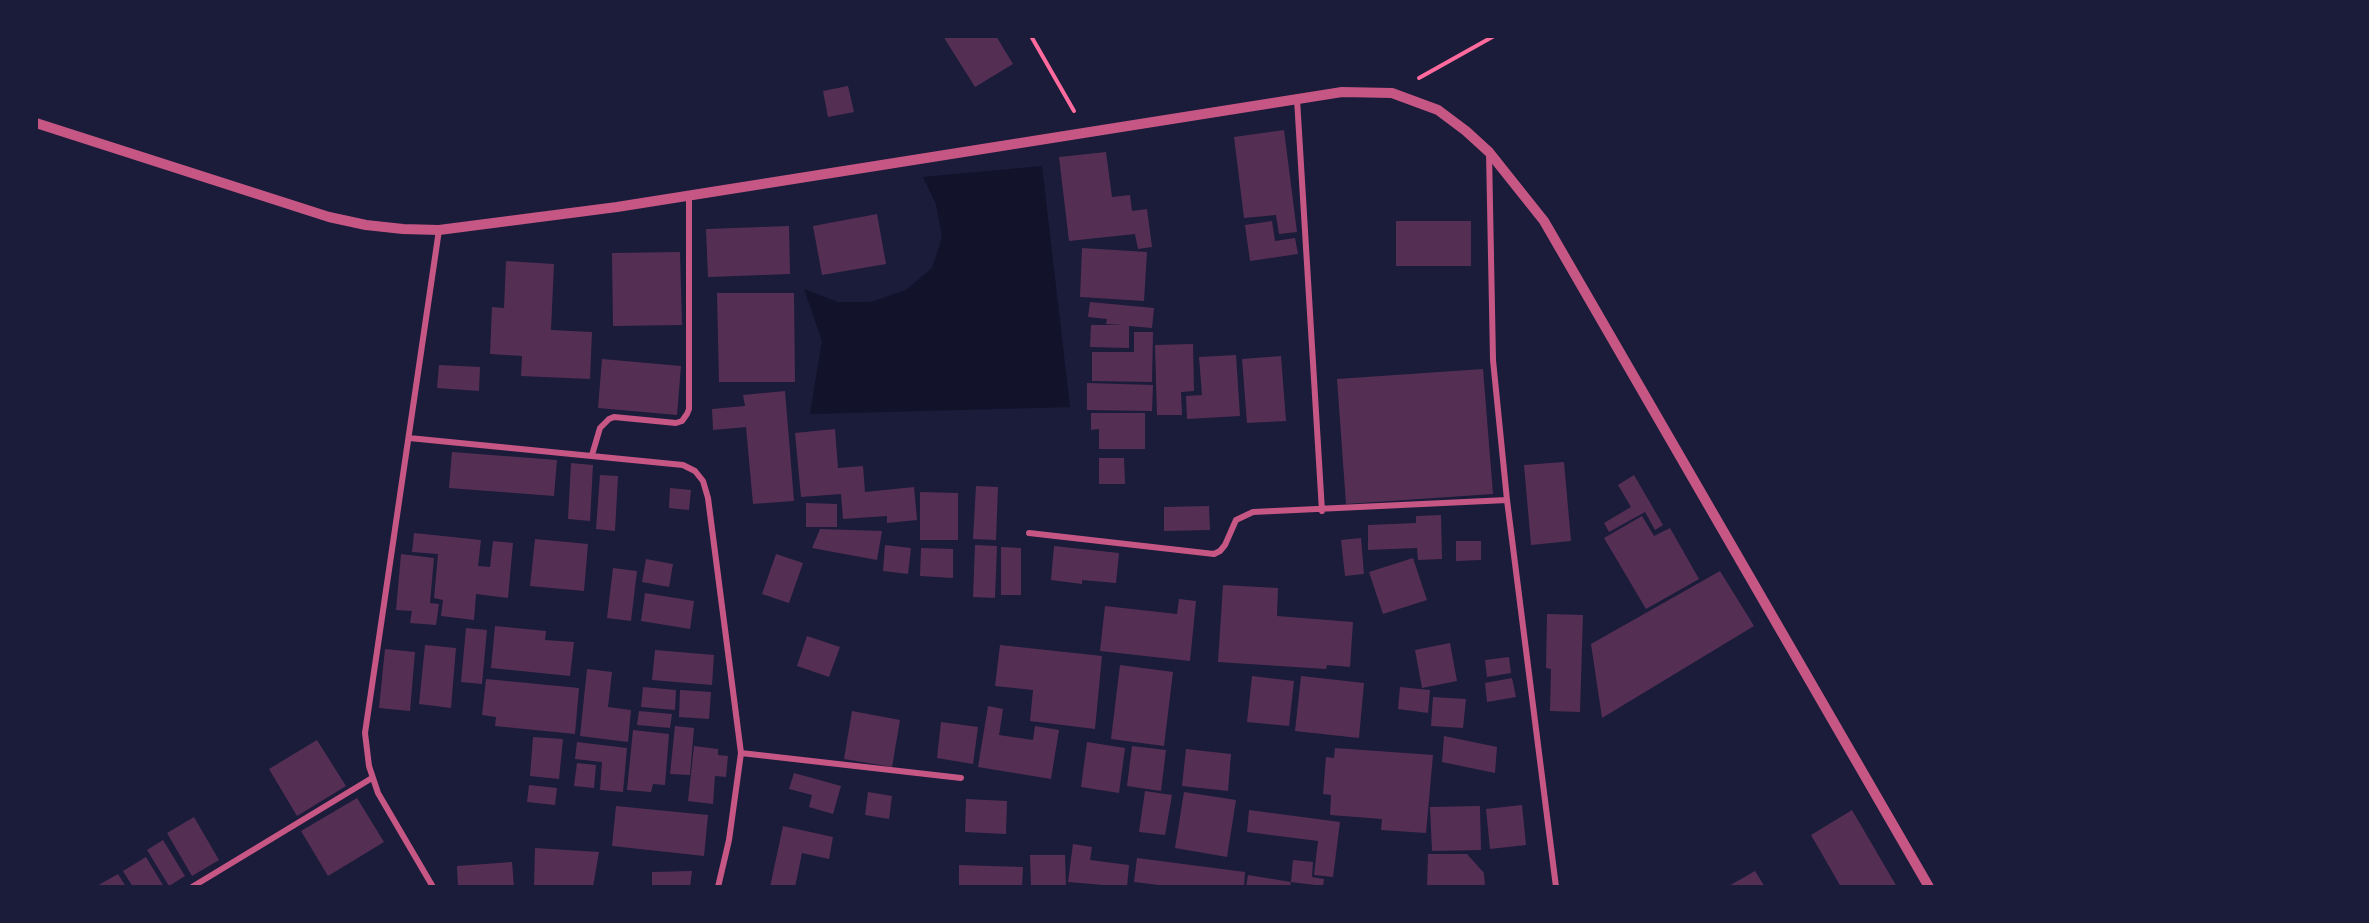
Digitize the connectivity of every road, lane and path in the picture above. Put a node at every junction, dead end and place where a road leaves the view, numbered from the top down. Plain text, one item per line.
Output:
1 (1031, 36) edge
2 (1494, 36) edge
3 (1392, 93) junction
4 (1297, 99) junction
5 (36, 123) edge
6 (1087, 133) junction
7 (1489, 152) junction
8 (689, 196) junction
9 (439, 230) junction
10 (409, 438) junction
11 (592, 455) junction
12 (1507, 501) junction
13 (1322, 510) junction
14 (1029, 533) dead end
15 (741, 753) junction
16 (372, 778) junction
17 (960, 778) dead end
18 (192, 887) edge
19 (433, 887) edge
20 (718, 887) edge
21 (1556, 887) edge
22 (1929, 887) edge

1 - 6 path
2 - 3 path
3 - 4 street
3 - 7 street
4 - 6 street
4 - 13 street
5 - 9 street
6 - 8 street
7 - 12 street
7 - 22 street
8 - 9 street
8 - 11 street
9 - 10 street
10 - 11 street
10 - 16 street
11 - 15 street
12 - 13 street
12 - 21 street
13 - 14 street
15 - 17 street
15 - 20 street
16 - 18 street
16 - 19 street

